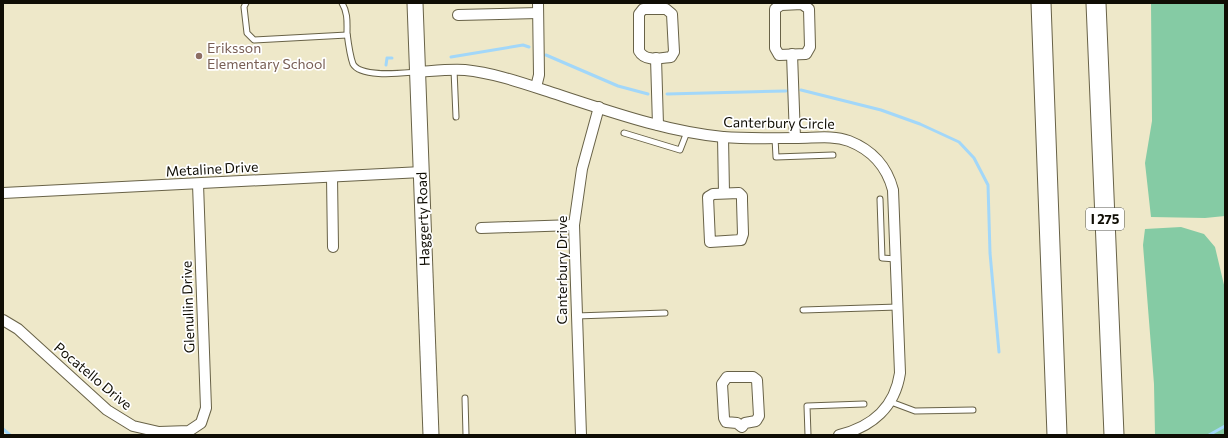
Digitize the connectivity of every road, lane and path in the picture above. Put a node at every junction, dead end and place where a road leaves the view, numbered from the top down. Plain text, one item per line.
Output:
1 (246, 3) edge
2 (342, 3) edge
3 (415, 3) edge
4 (1041, 3) edge
5 (1096, 3) edge
6 (538, 8) edge
7 (458, 15) dead end
8 (347, 35) junction
9 (792, 54) junction
10 (656, 58) junction
11 (454, 70) junction
12 (417, 72) junction
13 (536, 87) junction
14 (598, 107) junction
15 (456, 117) dead end
16 (658, 125) junction
17 (688, 132) junction
18 (624, 133) dead end
19 (723, 137) junction
20 (775, 138) junction
21 (795, 138) junction
22 (833, 155) dead end
23 (422, 172) junction
24 (332, 177) junction
25 (198, 184) junction
26 (3, 192) edge
27 (724, 193) junction
28 (880, 199) dead end
29 (574, 225) junction
30 (481, 228) dead end
31 (333, 247) dead end
32 (897, 259) junction
33 (899, 307) junction
34 (803, 310) dead end
35 (665, 313) dead end
36 (576, 316) junction
37 (3, 320) edge
38 (465, 398) dead end
39 (891, 402) junction
40 (864, 404) dead end
41 (973, 410) dead end
42 (196, 427) joint
43 (742, 431) edge
44 (431, 435) edge
45 (466, 435) edge
46 (580, 435) edge
47 (808, 435) edge
48 (840, 435) edge
49 (1057, 435) edge
50 (1114, 435) edge

1 - 8 lane
2 - 8 lane
3 - 12 main road, Haggerty Road
4 - 49 highway
5 - 50 highway, I 275
6 - 7 street
6 - 13 street
8 - 12 lane
9 - 9 street
9 - 21 street
10 - 10 street
10 - 16 street
11 - 12 street, Canterbury Circle
11 - 13 street, Canterbury Circle
11 - 15 lane
12 - 23 main road, Haggerty Road
13 - 14 street, Canterbury Circle
14 - 16 street, Canterbury Circle
14 - 29 street, Canterbury Drive
16 - 17 street, Canterbury Circle
17 - 18 lane
17 - 19 street, Canterbury Circle
19 - 20 street, Canterbury Circle
19 - 27 street
20 - 21 street, Canterbury Circle
20 - 22 lane
21 - 32 street, Canterbury Circle
23 - 24 street, Metaline Drive
23 - 44 main road, Haggerty Road
24 - 25 street, Metaline Drive
24 - 31 street
25 - 26 street, Metaline Drive
25 - 42 street, Glenullin Drive
27 - 27 street
28 - 32 lane
29 - 30 street
29 - 36 street, Canterbury Drive
32 - 33 street, Canterbury Circle
33 - 34 lane
33 - 39 street, Canterbury Circle
35 - 36 lane
36 - 46 street, Canterbury Drive
37 - 42 street, Pocatello Drive
38 - 45 lane
39 - 41 lane
39 - 48 street, Canterbury Circle
40 - 47 lane
43 - 43 street

